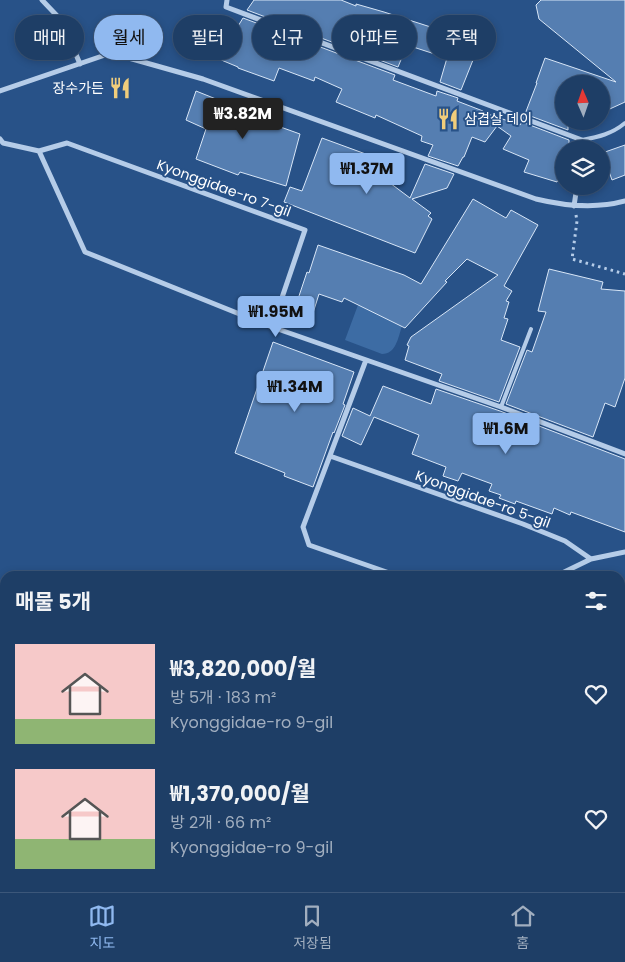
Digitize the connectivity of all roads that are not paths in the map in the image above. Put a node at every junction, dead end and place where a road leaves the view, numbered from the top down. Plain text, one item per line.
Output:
1 (42, 0) edge
2 (227, 0) edge
3 (80, 64) junction
4 (0, 91) edge
5 (625, 123) edge
6 (0, 139) edge
7 (582, 140) joint
8 (39, 151) junction
9 (576, 195) edge
10 (625, 201) edge
11 (574, 206) junction
12 (272, 326) junction
13 (531, 329) dead end
14 (366, 360) junction
15 (501, 407) junction
16 (625, 454) edge
17 (330, 456) junction
18 (625, 552) edge
19 (591, 559) junction
20 (384, 571) edge
21 (566, 571) edge

1 - 3 street
2 - 7 street
3 - 4 street
3 - 11 street
5 - 7 lane
6 - 8 street, Kyonggidae-ro 7-gil
8 - 12 street
8 - 12 street, Kyonggidae-ro 7-gil
9 - 11 street
10 - 11 street
12 - 14 street
13 - 15 lane
14 - 15 street
14 - 17 street
15 - 16 street
17 - 19 street, Kyonggidae-ro 5-gil
17 - 20 street
18 - 19 street
19 - 21 street

